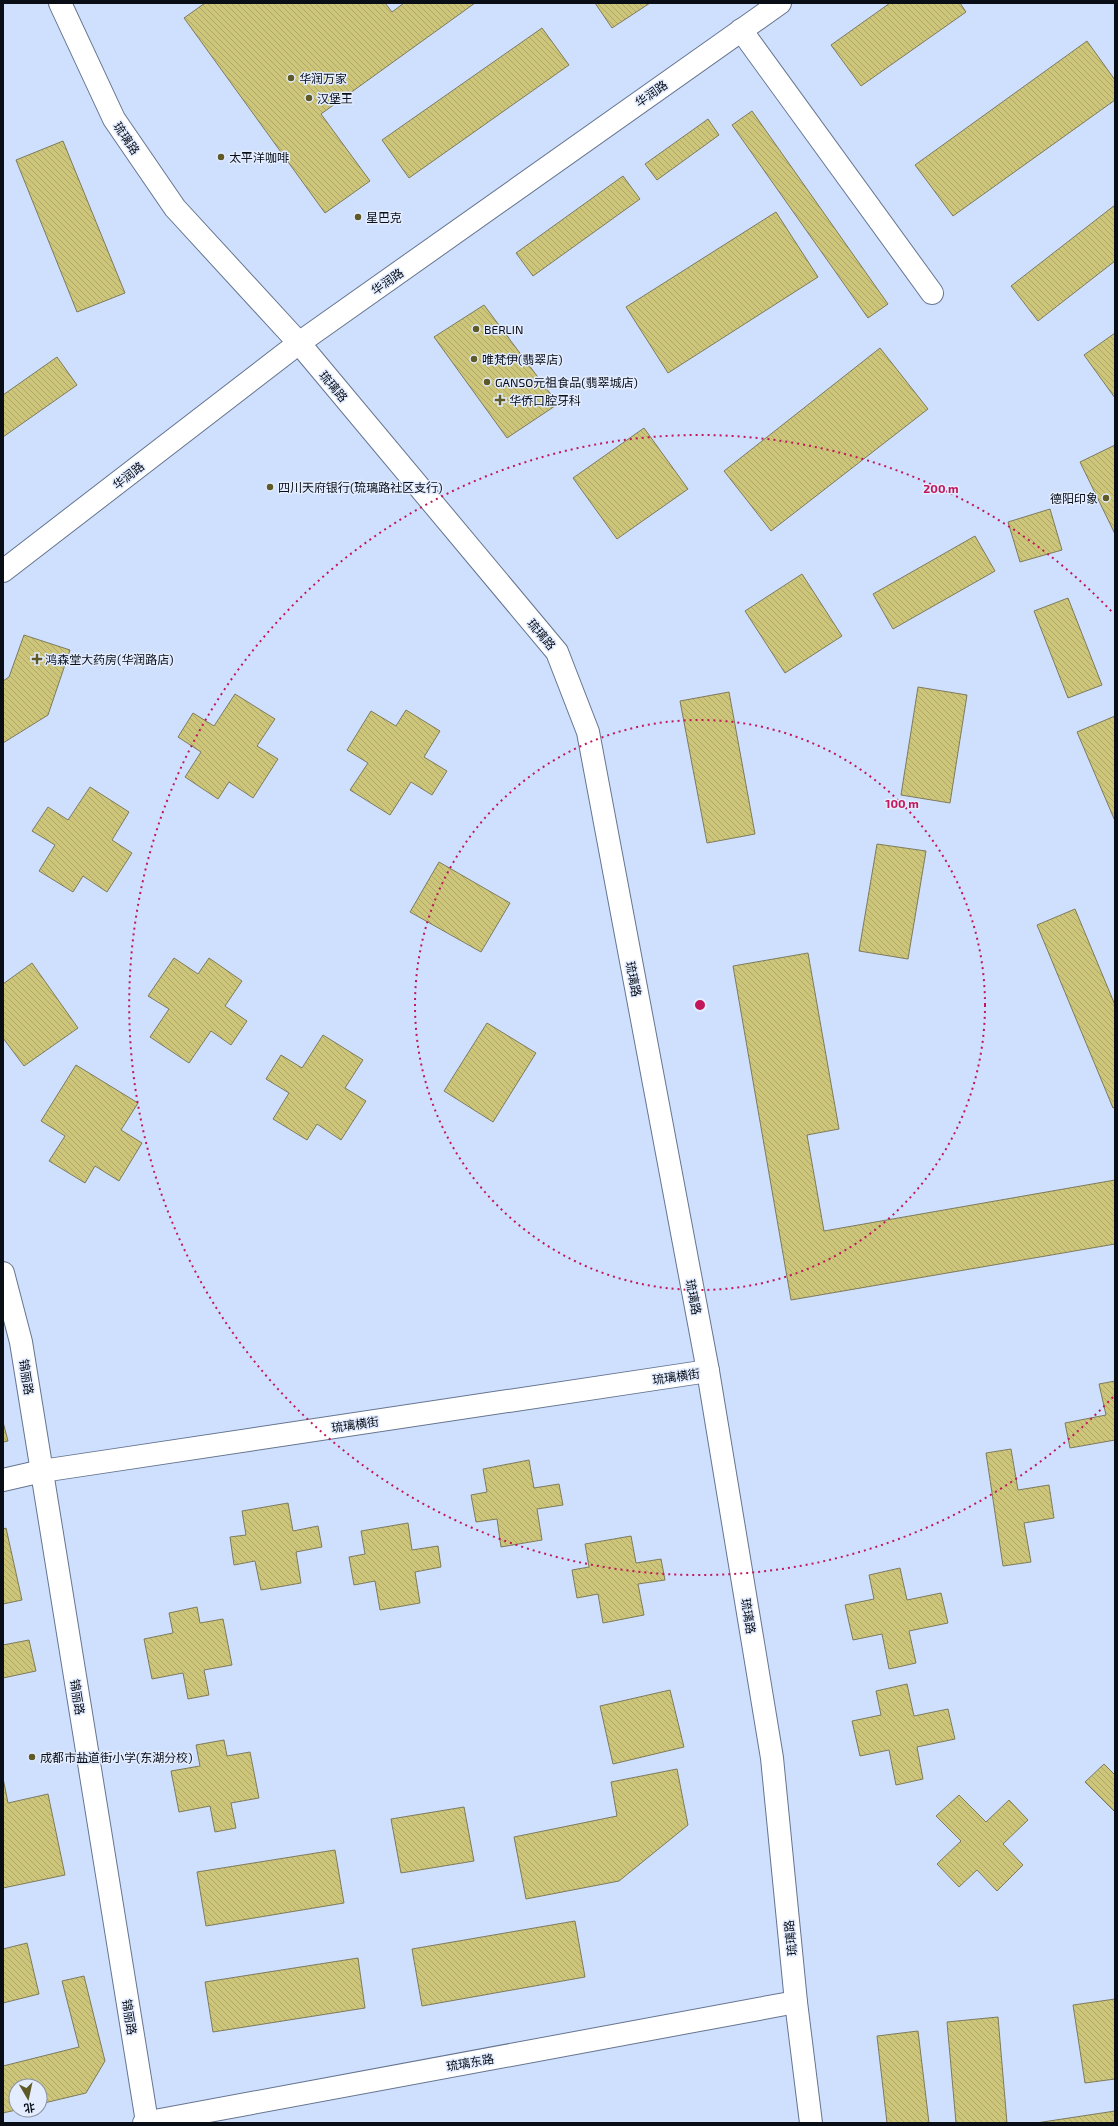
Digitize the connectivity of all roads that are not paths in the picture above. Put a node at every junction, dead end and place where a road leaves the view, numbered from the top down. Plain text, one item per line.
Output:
1 (60, 3) edge
2 (780, 3) edge
3 (741, 30) junction
4 (932, 293) dead end
5 (299, 343) junction
6 (3, 571) edge
7 (3, 1273) edge
8 (708, 1371) junction
9 (42, 1471) junction
10 (3, 1480) edge
11 (796, 2002) junction
12 (207, 2110) junction
13 (146, 2123) edge
14 (234, 2123) edge
15 (811, 2123) edge

1 - 5 street, 琉璃路
2 - 3 street, 华润路
3 - 4 street
3 - 5 street, 华润路
5 - 6 street, 华润路
5 - 8 street, 琉璃路
7 - 9 street, 锦丽路
8 - 9 street, 琉璃横街
8 - 11 street, 琉璃路
9 - 10 street, 琉璃横街
9 - 13 street, 锦丽路
11 - 12 street, 琉璃东路
11 - 15 street, 琉璃路
12 - 13 street, 琉璃东路
12 - 14 street

